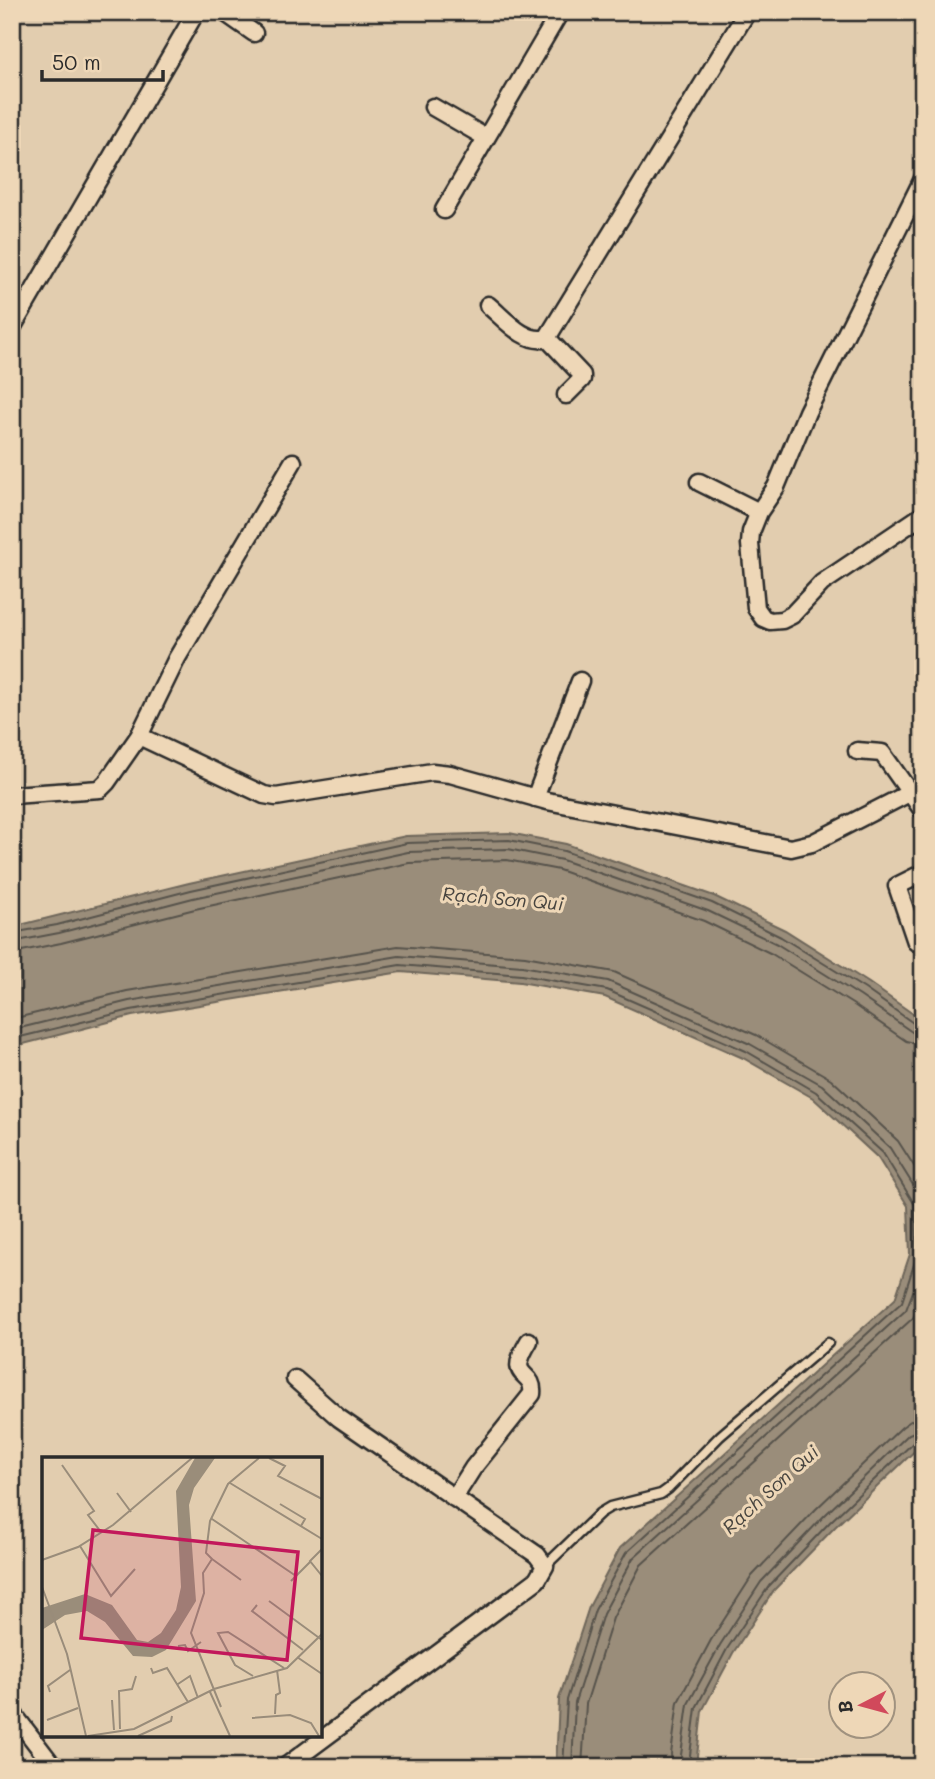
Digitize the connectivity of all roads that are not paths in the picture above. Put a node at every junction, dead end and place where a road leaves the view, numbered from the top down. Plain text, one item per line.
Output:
1 (196, 12) edge
2 (224, 12) edge
3 (560, 12) edge
4 (747, 12) edge
5 (254, 33) dead end
6 (433, 107) dead end
7 (485, 137) junction
8 (923, 179) edge
9 (444, 209) dead end
10 (488, 305) dead end
11 (12, 328) edge
12 (547, 338) junction
13 (565, 394) dead end
14 (293, 462) dead end
15 (699, 482) dead end
16 (760, 512) junction
17 (923, 515) edge
18 (580, 681) dead end
19 (139, 736) junction
20 (857, 751) dead end
21 (12, 795) edge
22 (535, 798) junction
23 (918, 798) edge
24 (923, 873) edge
25 (916, 942) dead end
26 (529, 1341) dead end
27 (828, 1343) dead end
28 (295, 1379) dead end
29 (454, 1498) junction
30 (545, 1566) junction
31 (12, 1712) edge
32 (54, 1767) edge
33 (285, 1767) edge

1 - 11 street
2 - 5 street
3 - 7 street
4 - 12 street
6 - 7 street
7 - 9 street
8 - 16 street
10 - 12 street
12 - 13 street
14 - 19 street
15 - 16 street
16 - 17 street
18 - 22 street
19 - 21 street
19 - 22 street
20 - 23 street
22 - 23 street
24 - 25 street
26 - 29 street
27 - 30 lane
28 - 29 street
29 - 30 street
30 - 33 street
31 - 32 street

